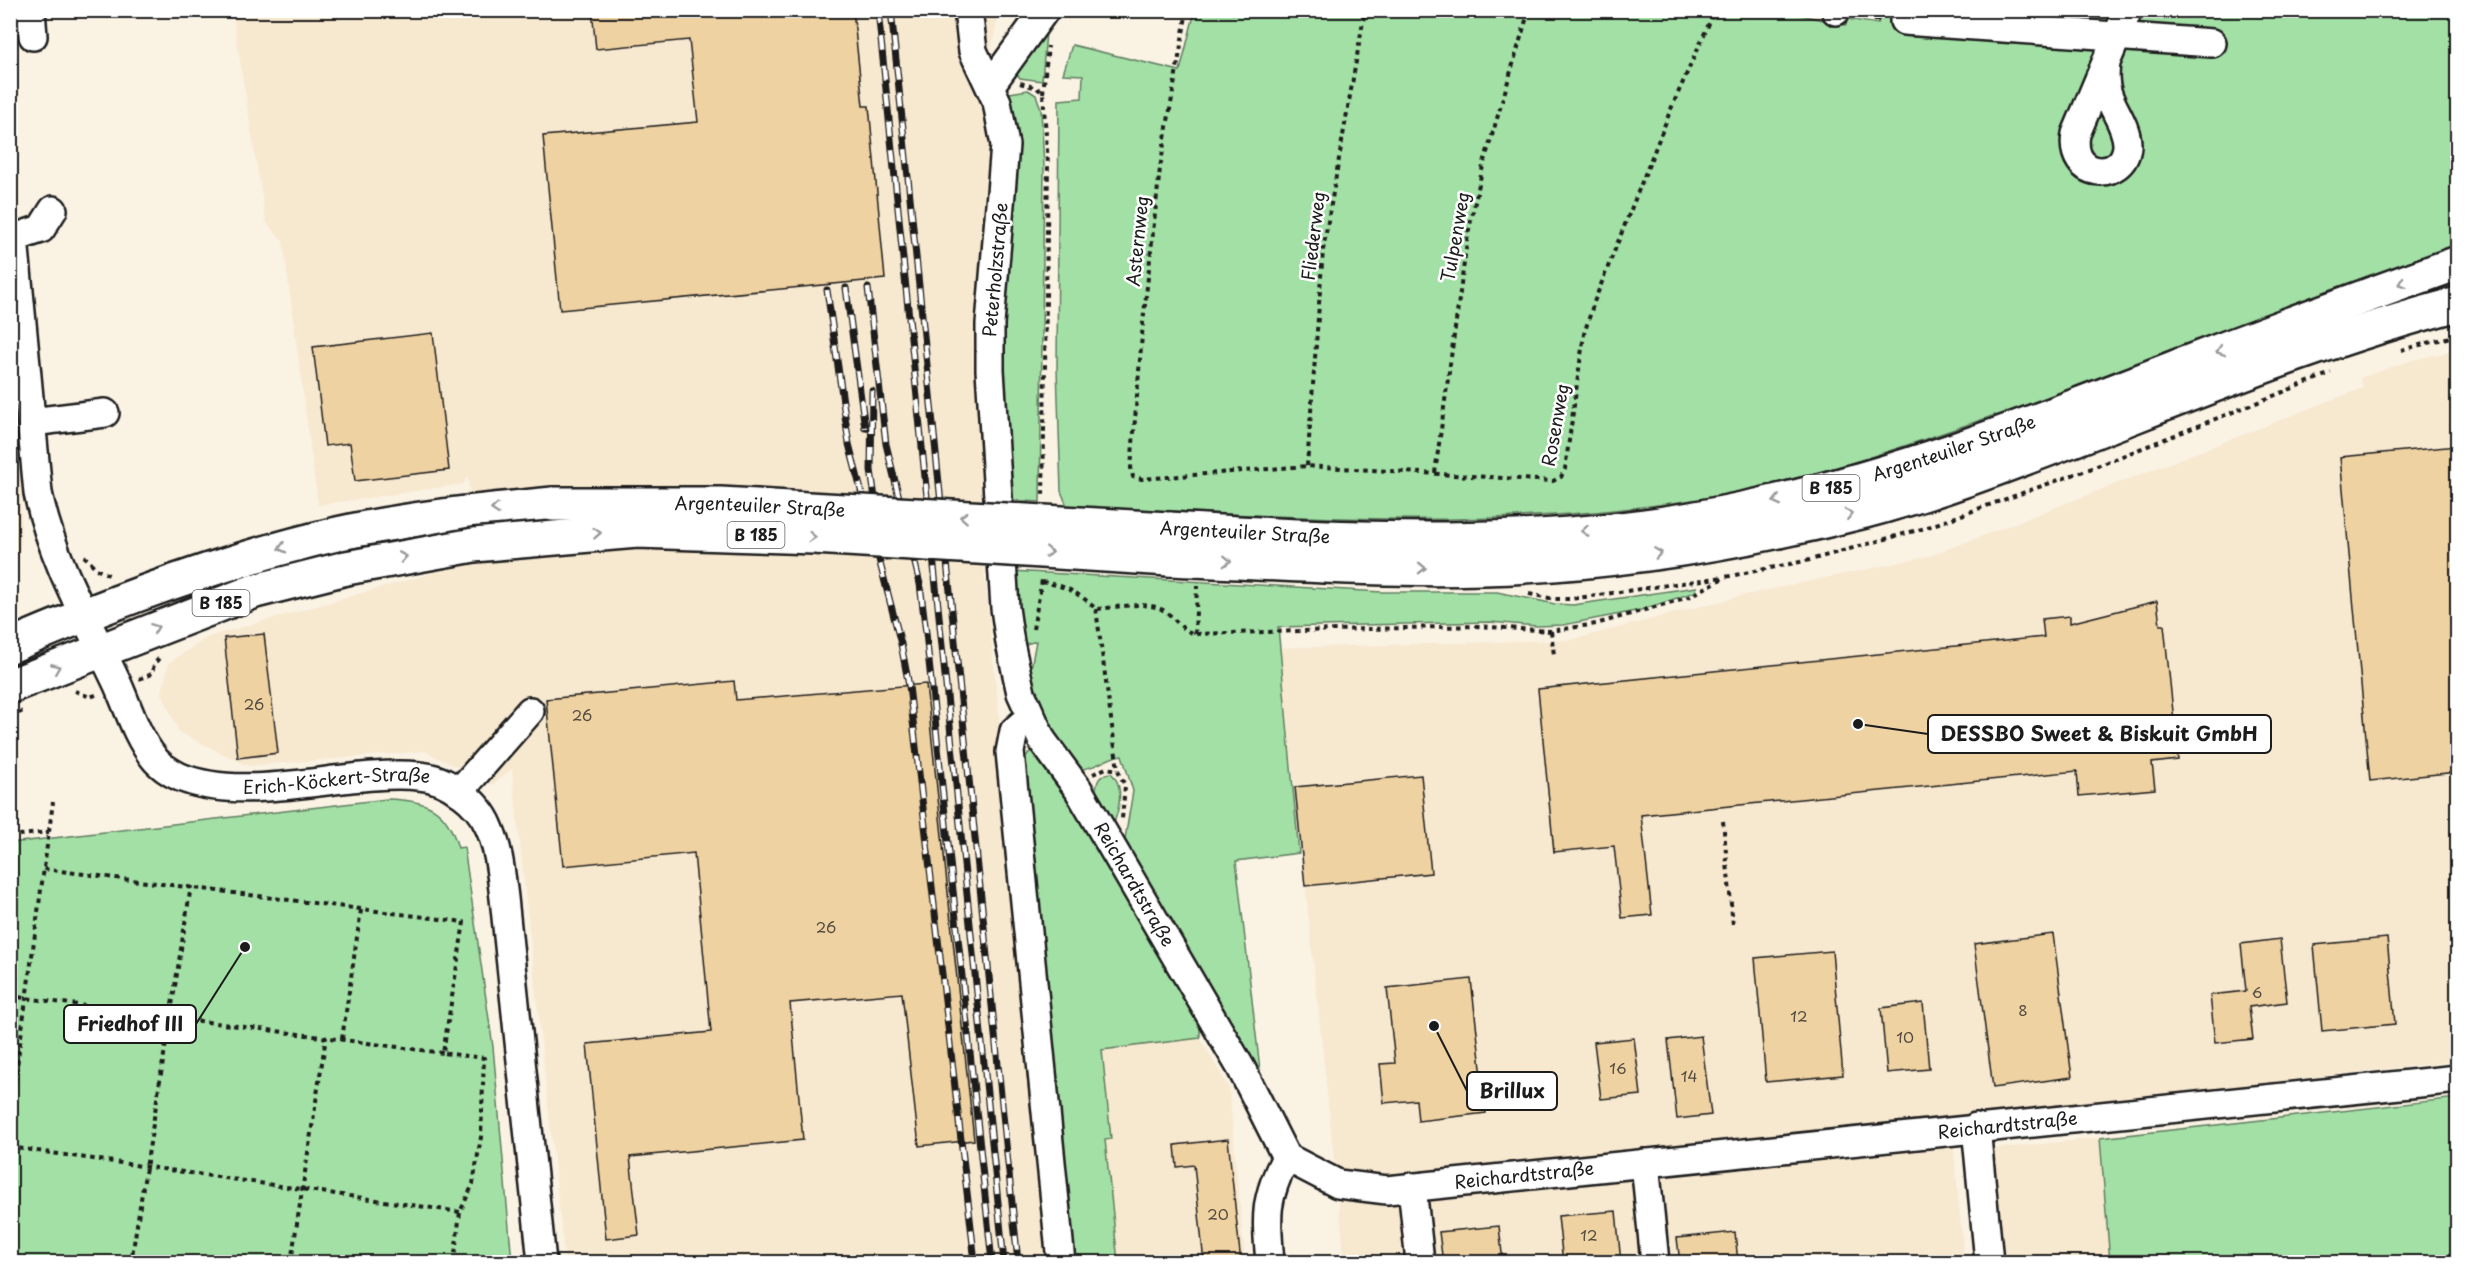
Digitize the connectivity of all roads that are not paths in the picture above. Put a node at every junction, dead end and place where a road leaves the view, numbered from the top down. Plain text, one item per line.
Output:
1 (968, 10) edge
2 (1045, 10) edge
3 (2128, 10) edge
4 (1904, 21) road end
5 (2117, 35) junction
6 (2212, 43) dead end
7 (2106, 62) dead end
8 (990, 86) junction
9 (53, 210) dead end
10 (12, 238) edge
11 (2457, 263) edge
12 (2457, 304) edge
13 (18, 363) edge
14 (105, 413) dead end
15 (32, 422) junction
16 (1000, 537) joint
17 (1169, 544) junction
18 (84, 614) junction
19 (10, 646) edge
20 (101, 650) junction
21 (10, 686) edge
22 (530, 711) dead end
23 (1030, 717) junction
24 (459, 792) junction
25 (2457, 1079) edge
26 (1976, 1127) junction
27 (1286, 1157) junction
28 (1645, 1163) junction
29 (1412, 1187) junction
30 (542, 1263) edge
31 (1061, 1263) edge
32 (1270, 1263) edge
33 (1420, 1263) edge
34 (1655, 1263) edge
35 (1989, 1263) edge

1 - 8 street, Peterholzstraße
2 - 8 street
3 - 5 street
4 - 5 street
5 - 6 street
5 - 7 street
8 - 16 street, Peterholzstraße
9 - 10 street
10 - 13 street, Erich-Köckert-Straße
11 -> 17 main road, Argenteuiler Straße / B 185
17 -> 12 main road, Argenteuiler Straße / B 185
13 - 15 street, Erich-Köckert-Straße
14 - 15 street
15 - 18 street, Erich-Köckert-Straße
16 - 23 street, Reichardtstraße
17 -> 18 main road, Argenteuiler Straße / B 185, bridge
20 -> 17 main road, Argenteuiler Straße / B 185, bridge
18 - 19 main road, Argenteuiler Straße / B 185
18 - 20 street, Erich-Köckert-Straße
21 -> 20 main road, Argenteuiler Straße / B 185
20 - 24 street, Erich-Köckert-Straße
22 - 24 street
23 - 27 street, Reichardtstraße
23 - 31 street
24 - 30 street, Erich-Köckert-Straße
25 - 26 street, Reichardtstraße
26 - 28 street, Reichardtstraße
26 - 35 street
27 - 29 street, Reichardtstraße
27 - 32 street
28 - 29 street, Reichardtstraße
28 - 34 street
29 - 33 street

